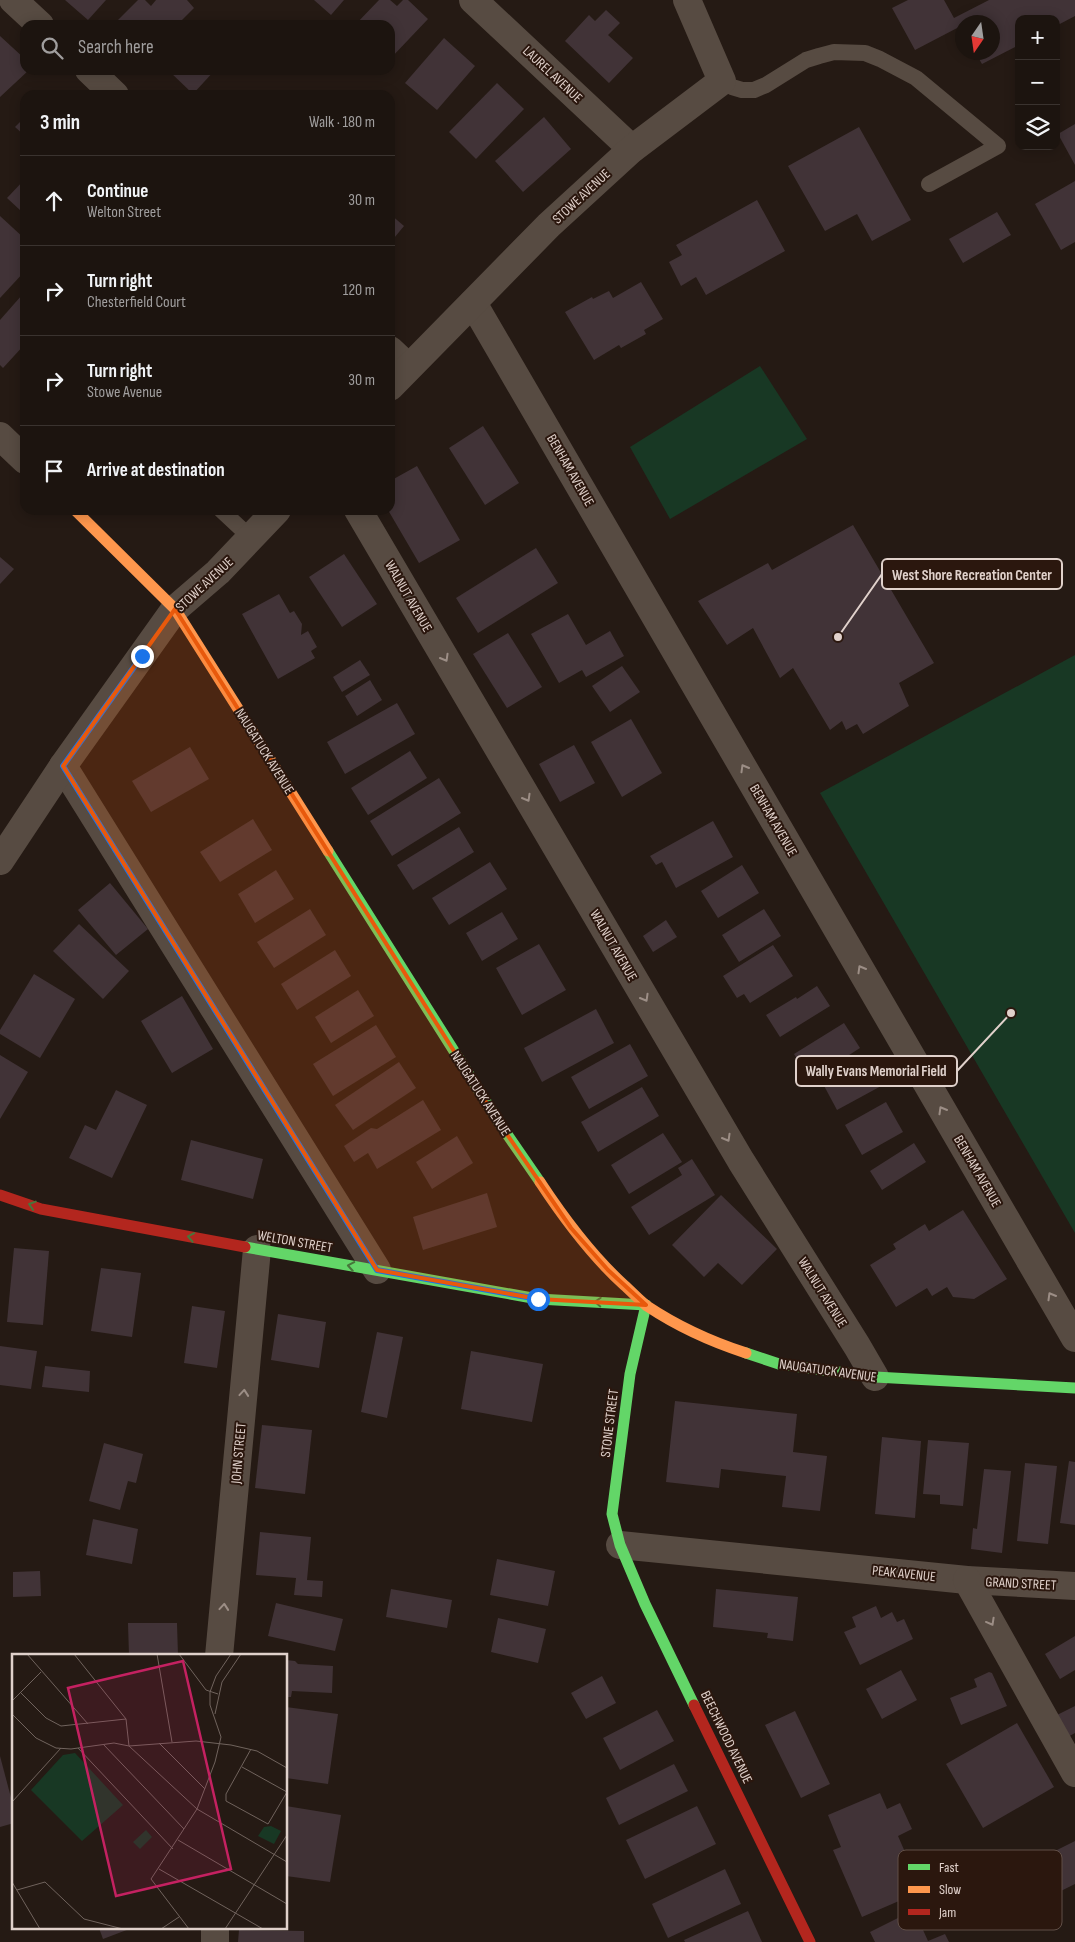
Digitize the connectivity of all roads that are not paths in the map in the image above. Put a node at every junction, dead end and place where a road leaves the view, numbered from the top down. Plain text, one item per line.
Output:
1 (13, 0) edge
2 (473, 0) edge
3 (687, 0) edge
4 (35, 20) edge
5 (94, 75) edge
6 (722, 81) junction
7 (111, 90) edge
8 (632, 149) junction
9 (930, 184) dead end
10 (473, 303) junction
11 (399, 359) edge
12 (395, 371) edge
13 (0, 436) edge
14 (20, 455) edge
15 (80, 515) edge
16 (226, 515) edge
17 (272, 515) edge
18 (361, 515) edge
19 (251, 538) junction
20 (176, 609) junction
21 (63, 766) junction
22 (0, 861) edge
23 (0, 1195) edge
24 (257, 1249) junction
25 (377, 1270) junction
26 (646, 1305) junction
27 (1075, 1338) edge
28 (875, 1377) junction
29 (1075, 1388) edge
30 (620, 1545) junction
31 (967, 1580) junction
32 (1075, 1586) edge
33 (219, 1654) edge
34 (1075, 1773) edge
35 (810, 1942) edge

1 - 4 street
2 - 8 street, LAUREL AVENUE
3 - 6 street
5 - 7 street
6 - 8 street, STOWE AVENUE
6 - 9 lane
8 - 10 street, STOWE AVENUE
10 - 11 street, STOWE AVENUE
27 -> 10 street, BENHAM AVENUE
11 - 12 street, STOWE AVENUE
13 - 14 street
15 - 20 street, NAUGATUCK AVENUE
16 - 19 lane
17 - 19 street, STOWE AVENUE
18 -> 28 street, WALNUT AVENUE
19 - 20 street, STOWE AVENUE
20 - 21 street, STOWE AVENUE
20 - 26 street, NAUGATUCK AVENUE
21 - 22 street, STOWE AVENUE
21 - 25 street
24 -> 23 street, WELTON STREET
25 -> 24 street, WELTON STREET
33 -> 24 street, JOHN STREET
26 -> 25 street, WELTON STREET
26 - 28 street, NAUGATUCK AVENUE
26 - 30 street, STONE STREET
28 - 29 street, NAUGATUCK AVENUE
30 - 31 street, PEAK AVENUE
30 - 35 street, BEECHWOOD AVENUE
31 - 32 street, GRAND STREET
31 -> 34 street

